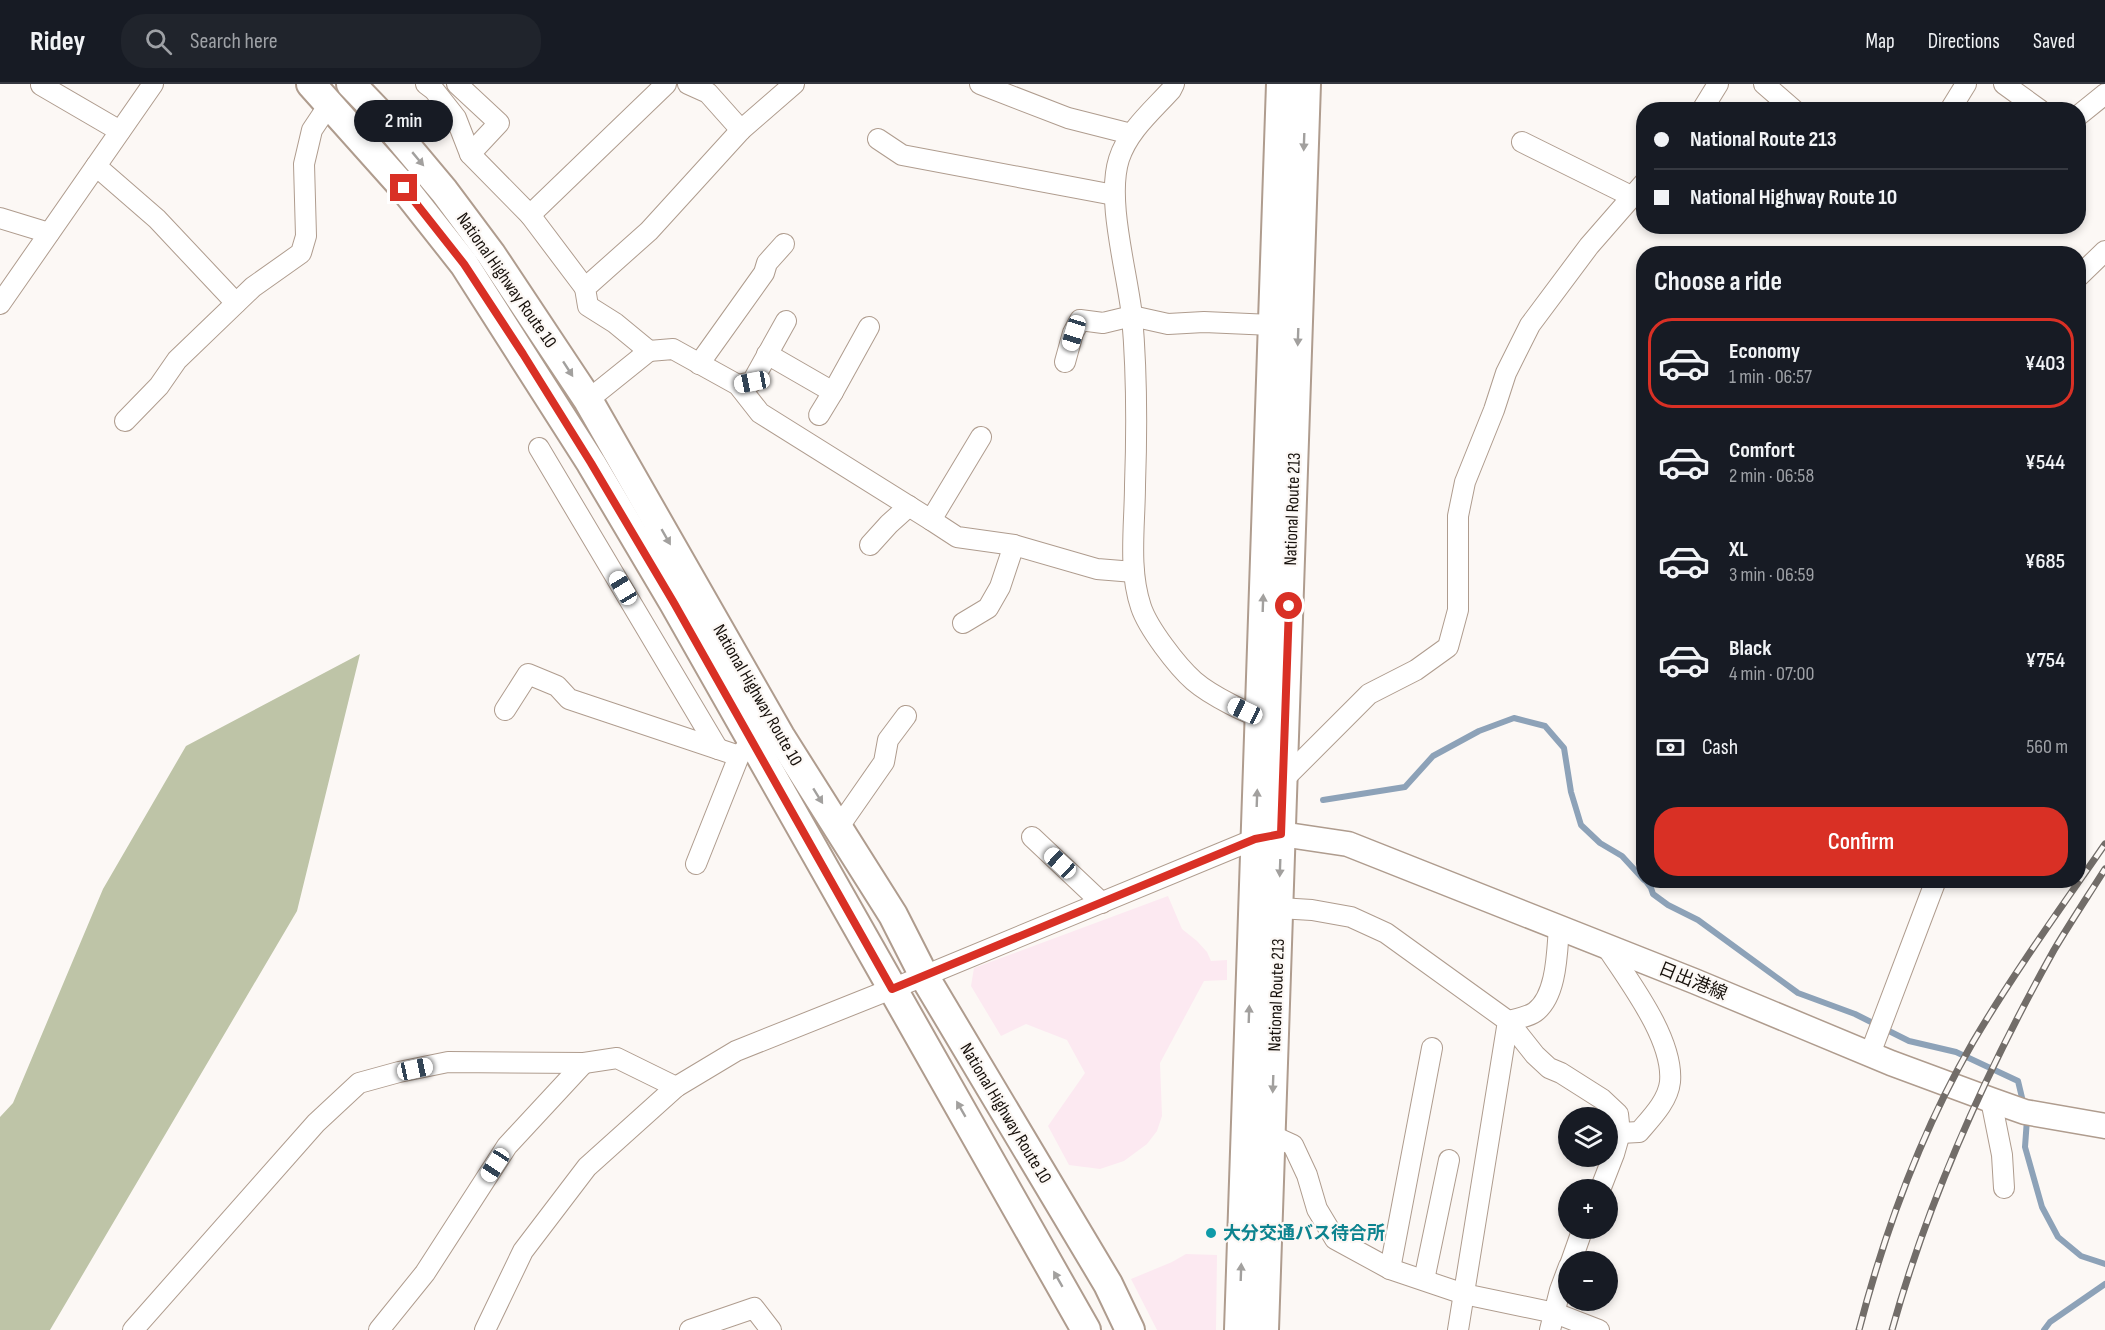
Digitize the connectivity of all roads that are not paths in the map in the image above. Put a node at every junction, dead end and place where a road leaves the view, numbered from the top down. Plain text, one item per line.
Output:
1 (153, 84) edge
2 (351, 84) edge
3 (457, 84) edge
4 (666, 84) edge
5 (688, 84) edge
6 (794, 84) edge
7 (980, 84) edge
8 (1174, 84) edge
9 (1281, 84) edge
10 (1306, 84) edge
11 (1718, 84) edge
12 (1764, 84) edge
13 (1966, 84) edge
14 (2004, 84) edge
15 (41, 85) edge
16 (433, 86) edge
17 (320, 94) edge
18 (2105, 94) edge
19 (1707, 102) edge
20 (1785, 102) edge
21 (1955, 102) edge
22 (2029, 102) edge
23 (2086, 109) edge
24 (741, 130) junction
25 (120, 132) junction
26 (1131, 134) junction
27 (878, 139) dead end
28 (1522, 142) dead end
29 (470, 154) junction
30 (96, 166) junction
31 (1636, 189) edge
32 (1636, 192) edge
33 (1114, 195) junction
34 (530, 215) junction
35 (0, 218) edge
36 (49, 233) junction
37 (784, 244) dead end
38 (2105, 251) edge
39 (2086, 269) edge
40 (585, 288) junction
41 (237, 303) junction
42 (0, 304) edge
43 (1132, 316) junction
44 (786, 321) dead end
45 (1273, 325) junction
46 (869, 327) dead end
47 (649, 351) junction
48 (767, 354) junction
49 (1065, 363) dead end
50 (699, 364) junction
51 (738, 385) junction
52 (833, 392) junction
53 (588, 400) junction
54 (819, 415) dead end
55 (125, 422) dead end
56 (981, 437) dead end
57 (539, 448) dead end
58 (909, 506) junction
59 (931, 520) junction
60 (870, 545) dead end
61 (1014, 545) junction
62 (1134, 572) junction
63 (963, 623) dead end
64 (505, 711) dead end
65 (906, 716) dead end
66 (1272, 719) junction
67 (718, 749) junction
68 (745, 749) junction
69 (1283, 780) junction
70 (838, 828) junction
71 (1032, 837) dead end
72 (1268, 837) junction
73 (696, 864) dead end
74 (1933, 888) edge
75 (1102, 903) junction
76 (1279, 908) junction
77 (1558, 927) junction
78 (1606, 946) junction
79 (924, 976) junction
80 (892, 989) junction
81 (1508, 1021) junction
82 (1432, 1048) dead end
83 (1869, 1054) junction
84 (584, 1063) junction
85 (676, 1087) junction
86 (1991, 1100) junction
87 (2105, 1126) edge
88 (1620, 1133) junction
89 (1271, 1135) junction
90 (1449, 1160) dead end
91 (1604, 1179) edge
92 (2004, 1188) dead end
93 (1390, 1269) junction
94 (1424, 1280) junction
95 (1464, 1294) junction
96 (1558, 1299) edge
97 (1553, 1322) edge
98 (134, 1330) edge
99 (380, 1330) edge
100 (485, 1330) edge
101 (690, 1330) edge
102 (771, 1330) edge
103 (1086, 1330) edge
104 (1130, 1330) edge
105 (1239, 1330) edge
106 (1264, 1330) edge
107 (1458, 1330) edge
108 (1599, 1330) edge

1 - 25 street
2 -> 53 highway, National Highway Route 10
3 - 29 street
4 - 34 street
5 - 24 street
6 - 24 street
7 - 26 street
8 - 26 street
9 - 45 highway, National Route 213
10 -> 66 highway, National Route 213
11 - 19 street
12 - 20 street
13 - 21 street
14 - 22 street
15 - 25 street
16 - 29 street
17 - 41 street
17 - 68 highway, National Highway Route 10
18 - 23 street
24 - 40 street
25 - 30 street
26 - 33 street
27 - 33 street
28 - 31 street
29 - 34 street
30 - 36 street
30 - 41 street
32 - 69 street
33 - 43 street
34 - 40 street
35 - 36 street
36 - 42 street
37 - 50 street
38 - 39 street
40 - 47 street
41 - 55 street
43 - 45 street
43 - 49 street
43 - 62 street
44 - 48 street
66 -> 45 highway, National Route 213
46 - 52 street
47 - 50 street
47 - 53 street
48 - 51 street
48 - 52 street
50 - 51 street
51 - 58 street
52 - 54 street
53 -> 70 highway, National Highway Route 10
56 - 59 street
57 - 67 street
58 - 59 street
58 - 60 street
59 - 61 street
61 - 62 street
61 - 63 street
62 - 66 street
64 - 67 street
65 - 70 street
66 - 69 highway, National Route 213
72 -> 66 highway, National Route 213
67 - 68 street
68 - 73 street
68 - 80 highway, National Highway Route 10
69 - 72 highway, National Route 213
70 - 79 highway, National Highway Route 10
71 - 75 street
72 - 75 street
72 -> 76 highway, National Route 213
72 - 77 main road, 日出港線
105 -> 72 highway, National Route 213
74 - 83 street
75 - 79 street
76 - 81 street
76 -> 89 highway, National Route 213
77 - 78 main road, 日出港線
77 - 81 street
78 - 83 main road, 日出港線
78 - 88 street
79 - 80 street
79 - 104 highway, National Highway Route 10
80 - 85 street
103 -> 80 highway, National Highway Route 10
81 - 88 street
81 - 95 street
82 - 93 street
83 - 86 main road, 日出港線
84 - 85 street
84 - 98 street
84 - 99 street
85 - 100 street
86 - 87 main road, 日出港線
86 - 92 street
88 - 91 street
89 - 93 street
89 - 106 highway, National Route 213
90 - 94 street
93 - 94 street
94 - 95 street
95 - 97 street
95 - 107 street
96 - 97 street
97 - 108 street
101 - 102 street

